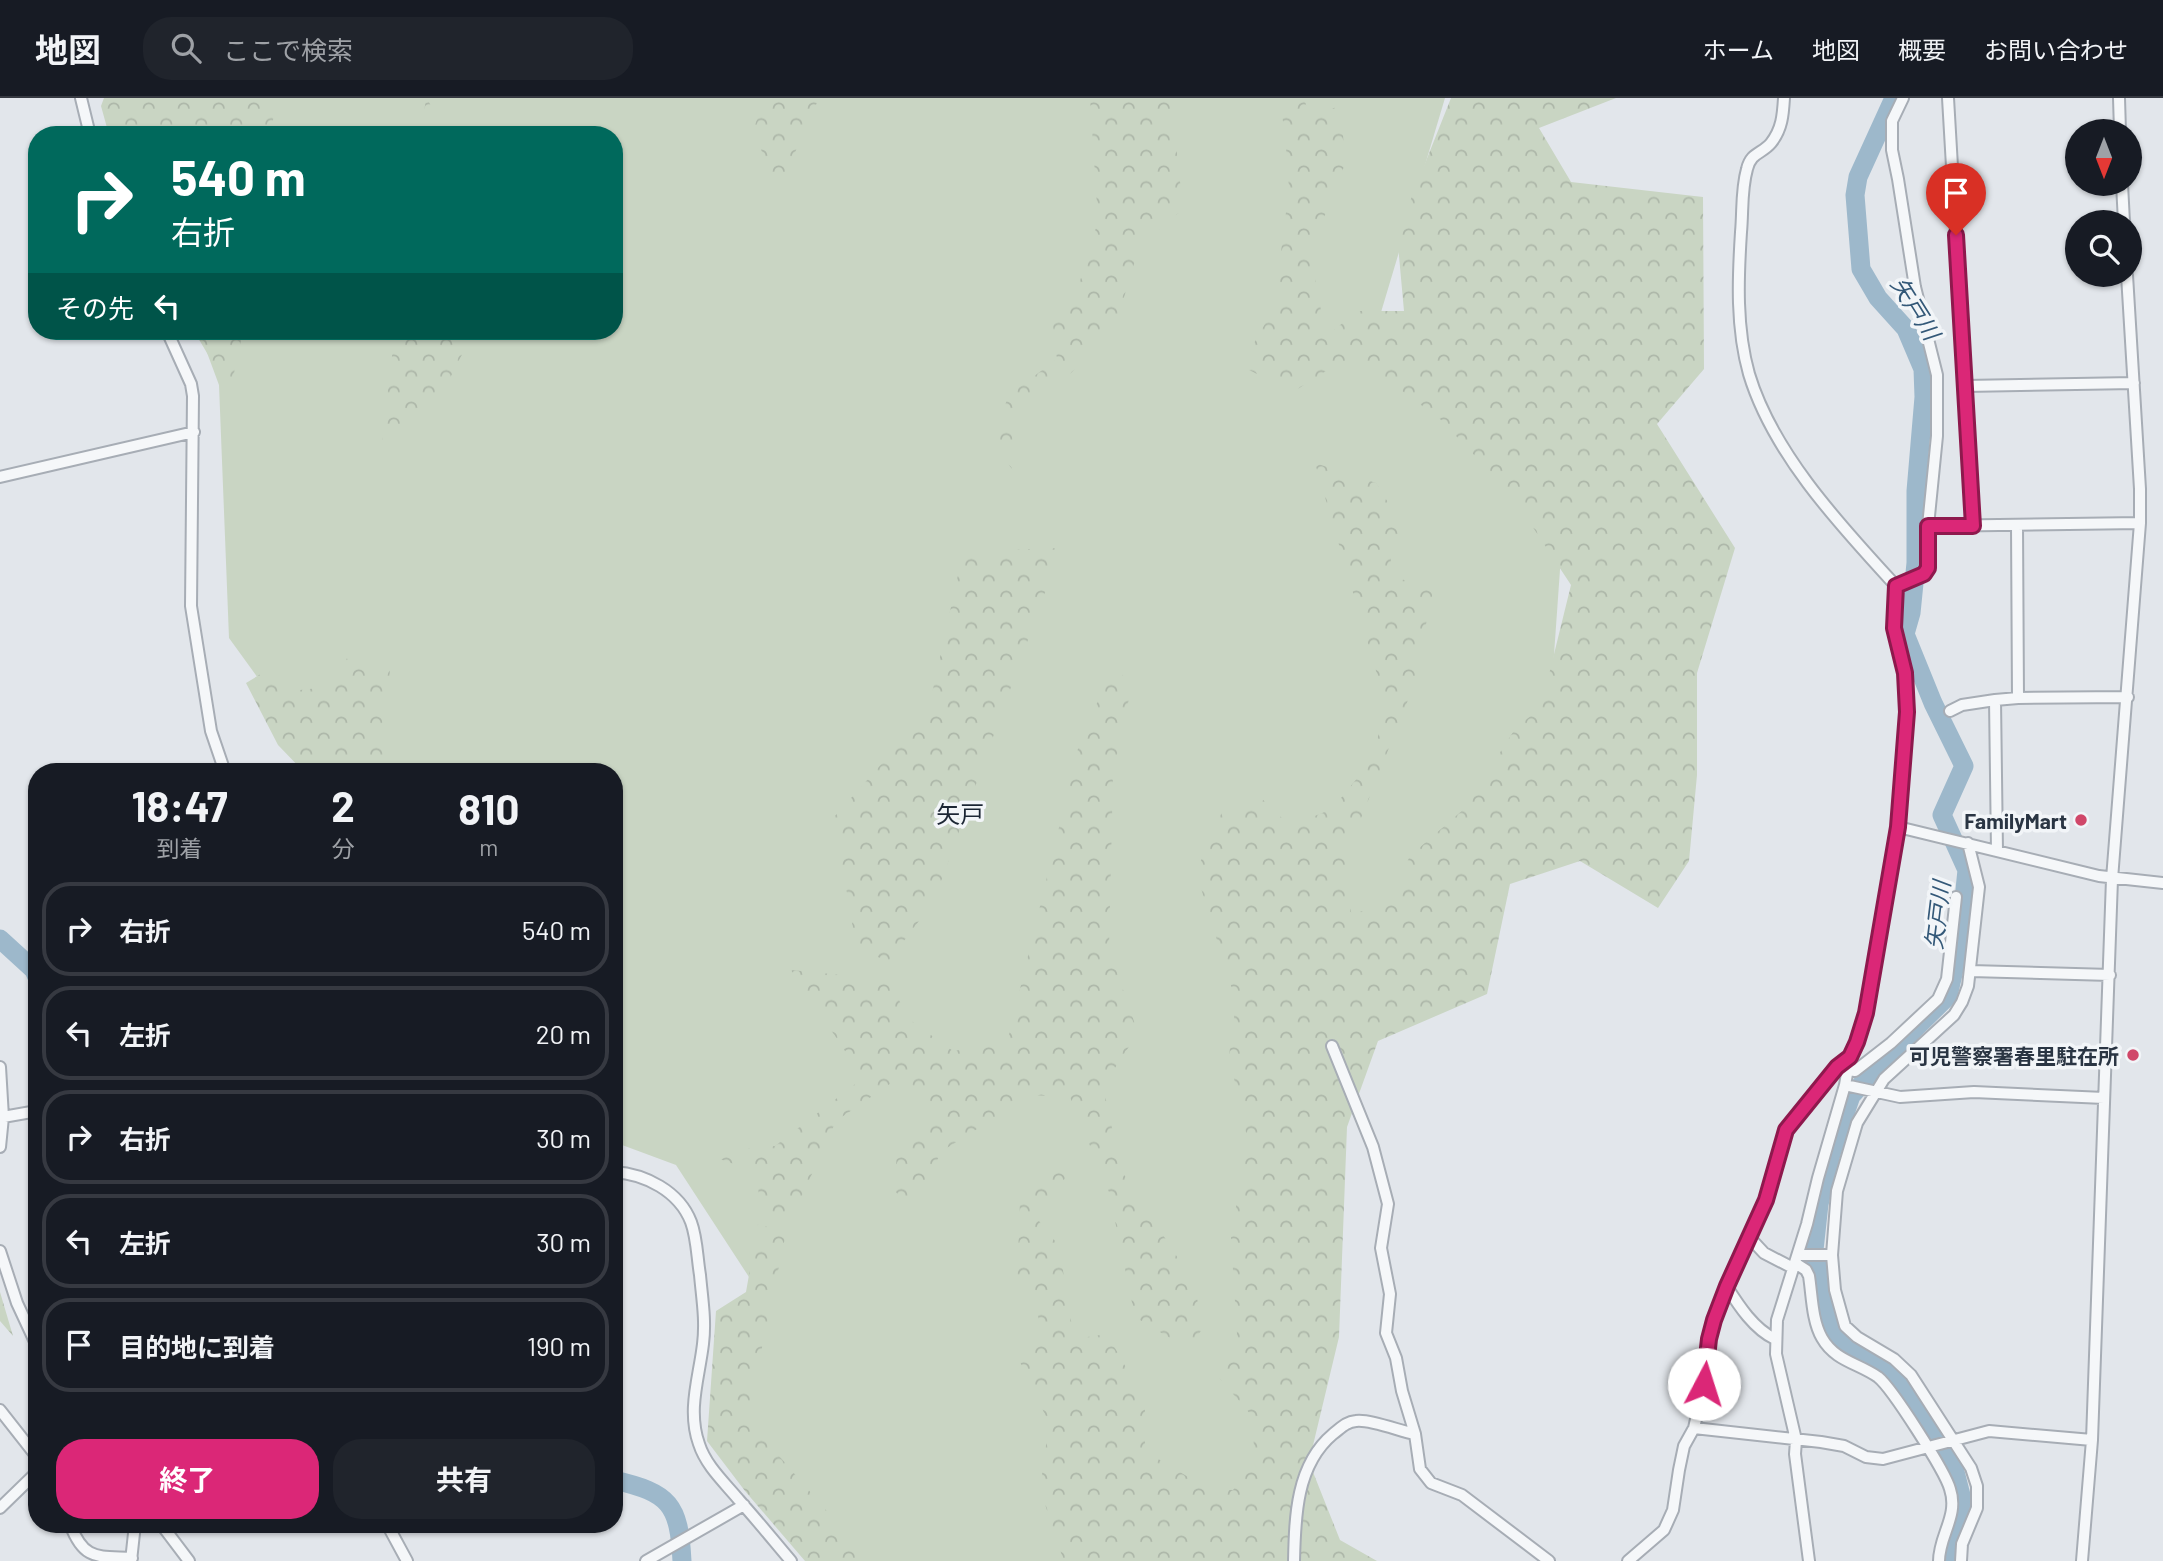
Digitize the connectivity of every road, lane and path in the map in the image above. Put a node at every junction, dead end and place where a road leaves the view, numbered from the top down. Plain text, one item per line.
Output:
1 (81, 98) edge
2 (1784, 98) edge
3 (1903, 98) edge
4 (1948, 98) edge
5 (2119, 98) edge
6 (2120, 119) edge
7 (88, 126) edge
8 (2128, 287) edge
9 (171, 340) edge
10 (2134, 383) junction
11 (1965, 386) junction
12 (194, 432) junction
13 (0, 477) edge
14 (2140, 523) junction
15 (2017, 525) junction
16 (1928, 526) junction
17 (1973, 526) junction
18 (1896, 586) junction
19 (2128, 697) junction
20 (2018, 698) junction
21 (1995, 700) junction
22 (1950, 711) dead end
23 (222, 763) edge
24 (1898, 827) junction
25 (1968, 843) junction
26 (1997, 851) junction
27 (2112, 879) junction
28 (2163, 883) edge
29 (1956, 897) dead end
30 (1971, 971) junction
31 (2110, 975) junction
32 (1332, 1046) dead end
33 (1850, 1057) junction
34 (0, 1067) edge
35 (1849, 1070) junction
36 (1845, 1085) junction
37 (1877, 1093) junction
38 (2104, 1098) junction
39 (28, 1113) edge
40 (3, 1117) junction
41 (0, 1147) edge
42 (623, 1172) edge
43 (1750, 1238) junction
44 (0, 1251) edge
45 (1832, 1255) junction
46 (1795, 1262) junction
47 (1727, 1286) junction
48 (28, 1327) edge
49 (1775, 1339) junction
50 (2, 1417) edge
51 (1694, 1428) junction
52 (1415, 1434) junction
53 (1796, 1440) junction
54 (1955, 1440) junction
55 (2092, 1440) junction
56 (28, 1447) edge
57 (1927, 1447) junction
58 (28, 1481) edge
59 (744, 1506) junction
60 (0, 1508) edge
61 (74, 1533) edge
62 (134, 1533) edge
63 (168, 1533) edge
64 (392, 1533) edge
65 (132, 1560) edge
66 (189, 1561) edge
67 (407, 1561) edge
68 (646, 1561) edge
69 (791, 1561) edge
70 (1294, 1561) edge
71 (1549, 1561) edge
72 (1628, 1561) edge
73 (1809, 1561) edge
74 (1939, 1561) edge
75 (1961, 1561) edge
76 (2082, 1561) edge

1 - 7 street
2 - 18 street
3 - 16 street
4 - 11 street
5 - 6 street
8 - 10 street
9 - 12 street
10 - 11 street
10 - 14 street
11 - 17 street
12 - 13 street
12 - 23 street
14 - 15 street
14 - 19 street
15 - 17 street
15 - 20 street
16 - 17 street
16 - 18 street
18 - 24 street
19 - 20 street
19 - 27 street
20 - 21 street
21 - 22 street
21 - 26 street
24 - 25 street
24 - 33 street
25 - 26 street
25 - 30 street
26 - 27 street
27 - 28 street
27 - 31 street
29 - 35 street
30 - 31 street
30 - 37 street
31 - 38 street
32 - 52 street
33 - 35 street
33 - 43 street
34 - 40 street
35 - 36 street
36 - 37 street
36 - 46 street
37 - 38 street
37 - 45 street
38 - 55 street
39 - 40 street
40 - 41 street
42 - 59 street
43 - 46 street
43 - 47 street
44 - 48 street
45 - 46 street
45 - 54 street
46 - 49 street
46 - 57 street
47 - 49 street
47 - 51 street
49 - 53 street
50 - 56 street
51 - 53 street
51 - 72 street
52 - 70 street
52 - 71 street
53 - 57 street
53 - 73 street
54 - 55 street
54 - 57 street
54 - 75 street
55 - 76 street
57 - 74 street
58 - 60 street
59 - 68 street
59 - 69 street
61 - 65 street
62 - 65 street
63 - 66 street
64 - 67 street

